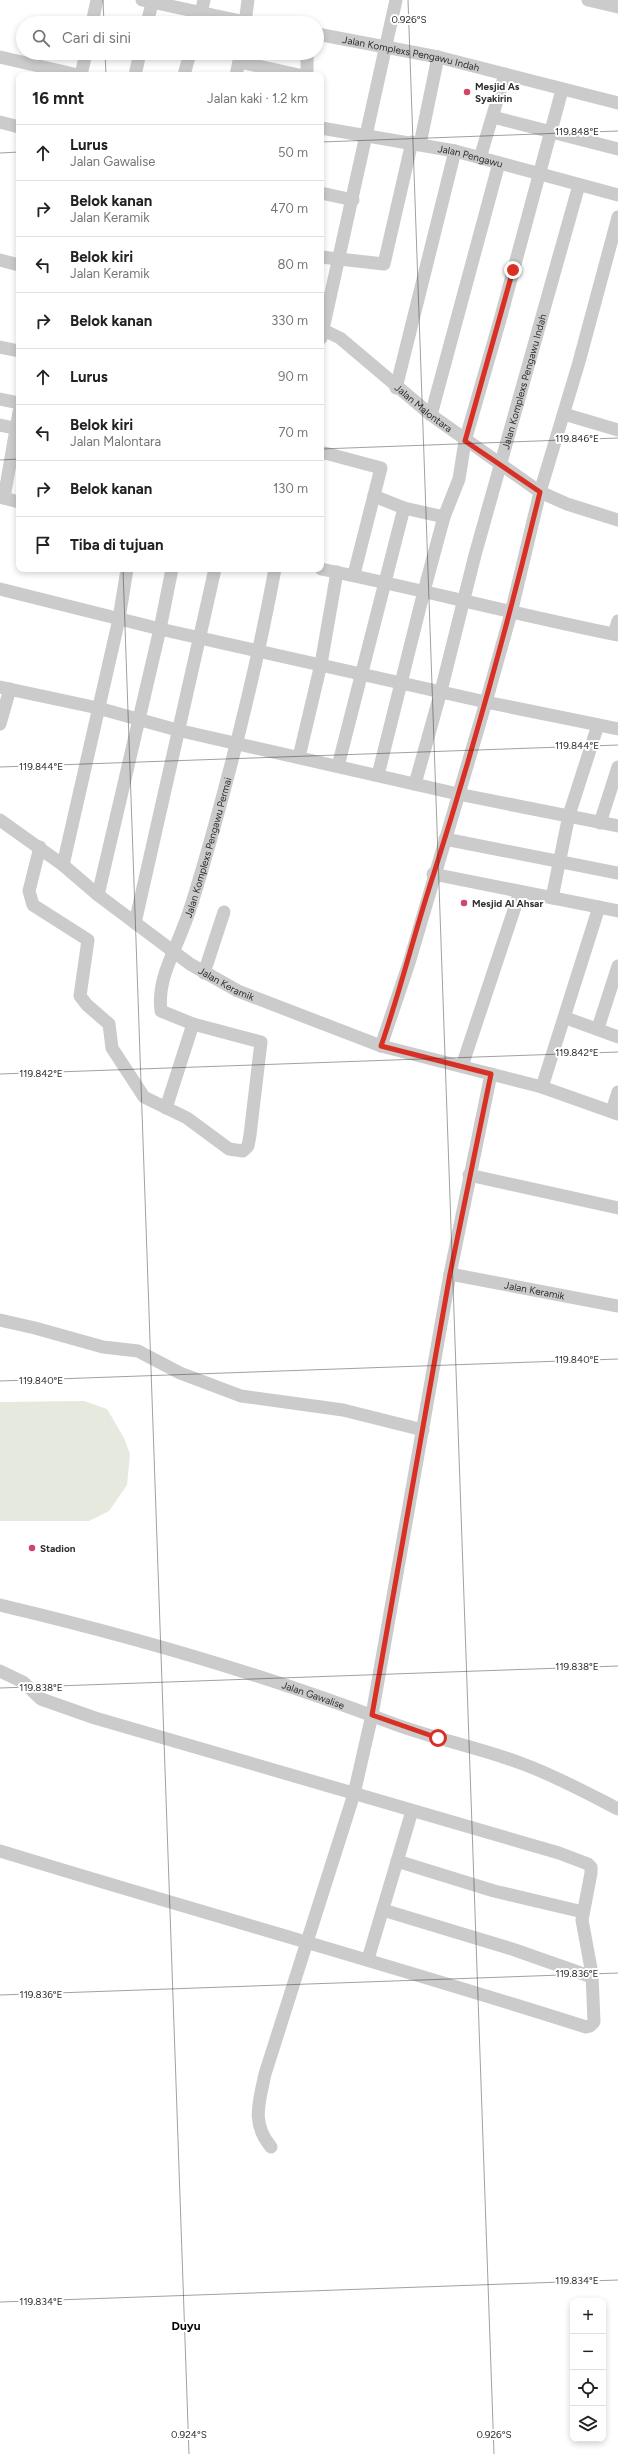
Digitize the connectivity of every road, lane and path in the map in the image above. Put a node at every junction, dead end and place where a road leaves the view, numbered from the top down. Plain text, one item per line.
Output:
1 (97, 0) edge
2 (204, 0) edge
3 (248, 0) edge
4 (396, 0) edge
5 (588, 0) edge
6 (149, 1) edge
7 (618, 7) edge
8 (94, 16) edge
9 (148, 16) edge
10 (199, 16) edge
11 (247, 16) edge
12 (324, 35) edge
13 (387, 46) junction
14 (0, 57) edge
15 (438, 57) junction
16 (84, 60) edge
17 (138, 60) edge
18 (188, 60) edge
19 (240, 60) edge
20 (247, 60) edge
21 (307, 60) edge
22 (67, 72) edge
23 (81, 72) edge
24 (136, 72) edge
25 (185, 72) edge
26 (237, 72) edge
27 (288, 72) edge
28 (307, 72) edge
29 (505, 74) junction
30 (562, 90) junction
31 (618, 103) edge
32 (493, 116) junction
33 (0, 122) edge
34 (16, 126) edge
35 (324, 129) edge
36 (550, 133) junction
37 (365, 136) junction
38 (416, 143) junction
39 (618, 149) edge
40 (455, 151) junction
41 (480, 158) junction
42 (499, 163) junction
43 (538, 174) junction
44 (579, 185) junction
45 (324, 194) edge
46 (618, 195) edge
47 (353, 200) junction
48 (618, 217) edge
49 (324, 257) edge
50 (0, 260) edge
51 (340, 260) junction
52 (16, 264) edge
53 (324, 324) edge
54 (324, 333) edge
55 (0, 347) edge
56 (16, 350) edge
57 (396, 388) junction
58 (0, 399) edge
59 (16, 402) edge
60 (564, 414) junction
61 (431, 415) junction
62 (0, 425) edge
63 (16, 429) edge
64 (618, 430) edge
65 (16, 438) edge
66 (465, 441) junction
67 (324, 453) edge
68 (502, 465) junction
69 (540, 492) junction
70 (374, 496) junction
71 (2, 497) edge
72 (16, 501) edge
73 (404, 508) junction
74 (444, 517) junction
75 (618, 520) edge
76 (324, 570) edge
77 (127, 572) edge
78 (171, 572) edge
79 (213, 572) edge
80 (274, 572) edge
81 (337, 572) junction
82 (354, 574) junction
83 (384, 582) junction
84 (0, 589) edge
85 (424, 591) junction
86 (464, 601) junction
87 (511, 613) junction
88 (119, 619) junction
89 (618, 621) edge
90 (160, 628) junction
91 (616, 635) edge
92 (200, 637) junction
93 (260, 651) junction
94 (321, 664) junction
95 (361, 674) junction
96 (402, 683) junction
97 (5, 688) edge
98 (441, 691) junction
99 (486, 702) junction
100 (98, 708) junction
101 (138, 720) junction
102 (0, 724) edge
103 (598, 725) junction
104 (618, 729) edge
105 (177, 730) junction
106 (238, 742) junction
107 (299, 757) junction
108 (338, 766) junction
109 (618, 767) edge
110 (378, 776) junction
111 (415, 784) junction
112 (458, 794) junction
113 (569, 815) junction
114 (0, 820) edge
115 (600, 823) junction
116 (618, 826) edge
117 (445, 839) junction
118 (40, 847) junction
119 (559, 862) junction
120 (63, 865) junction
121 (618, 873) edge
122 (434, 874) junction
123 (520, 892) junction
124 (98, 895) junction
125 (552, 898) junction
126 (599, 907) junction
127 (618, 911) edge
128 (224, 912) dead end
129 (135, 923) junction
130 (173, 952) junction
131 (618, 966) edge
132 (204, 973) junction
133 (566, 1018) junction
134 (193, 1024) junction
135 (598, 1028) junction
136 (618, 1037) edge
137 (381, 1046) junction
138 (462, 1066) junction
139 (491, 1074) junction
140 (542, 1088) junction
141 (618, 1092) edge
142 (166, 1108) junction
143 (615, 1112) edge
144 (469, 1175) junction
145 (618, 1208) edge
146 (450, 1274) junction
147 (618, 1306) edge
148 (0, 1320) edge
149 (423, 1430) junction
150 (0, 1605) edge
151 (0, 1671) edge
152 (372, 1715) junction
153 (354, 1794) junction
154 (618, 1809) edge
155 (412, 1811) junction
156 (0, 1851) edge
157 (397, 1861) junction
158 (383, 1910) junction
159 (583, 1912) junction
160 (306, 1940) junction
161 (368, 1959) junction
162 (592, 1977) junction
163 (271, 2147) dead end

1 - 8 street
2 - 10 street
3 - 11 street
4 - 13 street
5 - 7 street
6 - 9 street
6 - 10 street
12 - 13 street, Jalan Komplexs Pengawu Indah
13 - 15 street, Jalan Komplexs Pengawu Indah
13 - 37 street
14 - 22 street
15 - 29 street, Jalan Komplexs Pengawu Indah
15 - 38 street
16 - 23 street
17 - 24 street
18 - 25 street
19 - 26 street
20 - 27 street
21 - 28 street
29 - 30 street, Jalan Komplexs Pengawu Indah
29 - 32 street
30 - 31 street, Jalan Komplexs Pengawu Indah
30 - 36 street
32 - 36 street
32 - 41 street
33 - 34 street
35 - 37 street, Jalan Pengawu
36 - 39 street
36 - 43 street
37 - 38 street, Jalan Pengawu
37 - 47 street
38 - 40 street, Jalan Pengawu
38 - 51 street
40 - 41 street, Jalan Pengawu
40 - 57 street
41 - 42 street, Jalan Pengawu
42 - 43 street, Jalan Pengawu
42 - 61 street
43 - 44 street, Jalan Pengawu
43 - 66 street
44 - 46 street, Jalan Pengawu
44 - 68 street, Jalan Komplexs Pengawu Indah
45 - 47 street
47 - 51 street
48 - 60 street
49 - 51 street
50 - 52 street
51 - 53 street
54 - 57 street, Jalan Malontara
55 - 56 street
57 - 61 street, Jalan Malontara
58 - 59 street
60 - 64 street
60 - 69 street
61 - 66 street, Jalan Malontara
62 - 63 street
65 - 71 street
66 - 68 street, Jalan Malontara
66 - 74 street
67 - 70 street
68 - 69 street, Jalan Malontara
68 - 86 street, Jalan Komplexs Pengawu Indah
69 - 75 street, Jalan Malontara
69 - 87 street
70 - 73 street
70 - 82 street
71 - 72 street
73 - 74 street
73 - 83 street
74 - 85 street
76 - 81 street
77 - 88 street
78 - 90 street
79 - 92 street
80 - 93 street, Jalan Komplexs Pengawu Permai
81 - 82 street
81 - 94 street
82 - 83 street
83 - 85 street
83 - 95 street
84 - 88 street
85 - 86 street
85 - 96 street
86 - 87 street
86 - 98 street
87 - 91 street
87 - 99 street
88 - 90 street
88 - 100 street
89 - 91 street
90 - 92 street
90 - 101 street
92 - 93 street
92 - 105 street
93 - 94 street
93 - 106 street, Jalan Komplexs Pengawu Permai
94 - 95 street
94 - 107 street
95 - 96 street
95 - 108 street
96 - 98 street
96 - 110 street
97 - 100 street
97 - 102 street
98 - 99 street
98 - 111 street
99 - 103 street
99 - 112 street
100 - 101 street
100 - 120 street
101 - 105 street
101 - 124 street
103 - 104 street
103 - 113 street
105 - 106 street
105 - 129 street
106 - 107 street
106 - 130 street, Jalan Komplexs Pengawu Permai
107 - 108 street
108 - 110 street
109 - 115 street
110 - 111 street
111 - 112 street
112 - 113 street
112 - 117 street
113 - 115 street
113 - 119 street
114 - 118 street, Jalan Keramik
115 - 116 street
117 - 119 street
117 - 122 street
118 - 120 street, Jalan Keramik
118 - 142 street
119 - 121 street
119 - 125 street
120 - 124 street, Jalan Keramik
122 - 123 street
122 - 137 street
123 - 125 street
123 - 138 street
124 - 129 street, Jalan Keramik
125 - 126 street
126 - 127 street
126 - 133 street
128 - 132 street
129 - 130 street, Jalan Keramik
130 - 132 street, Jalan Keramik
130 - 134 street, Jalan Komplexs Pengawu Permai
131 - 135 street
132 - 137 street, Jalan Keramik
133 - 135 street
133 - 140 street
134 - 142 street
134 - 142 street
135 - 136 street
137 - 138 street, Jalan Keramik
138 - 139 street, Jalan Keramik
139 - 140 street, Jalan Keramik
139 - 144 street
140 - 143 street, Jalan Keramik
141 - 143 street
144 - 145 street
144 - 146 street
146 - 147 street, Jalan Keramik
146 - 149 street
148 - 149 street
149 - 152 street
150 - 152 street, Jalan Gawalise
151 - 153 street
152 - 153 street
152 - 154 street, Jalan Gawalise
153 - 155 street
153 - 160 street
155 - 157 street
155 - 159 street
156 - 160 street
157 - 158 street
157 - 159 street
158 - 161 street
158 - 162 street
159 - 162 street
160 - 161 street
160 - 163 street
161 - 162 street

